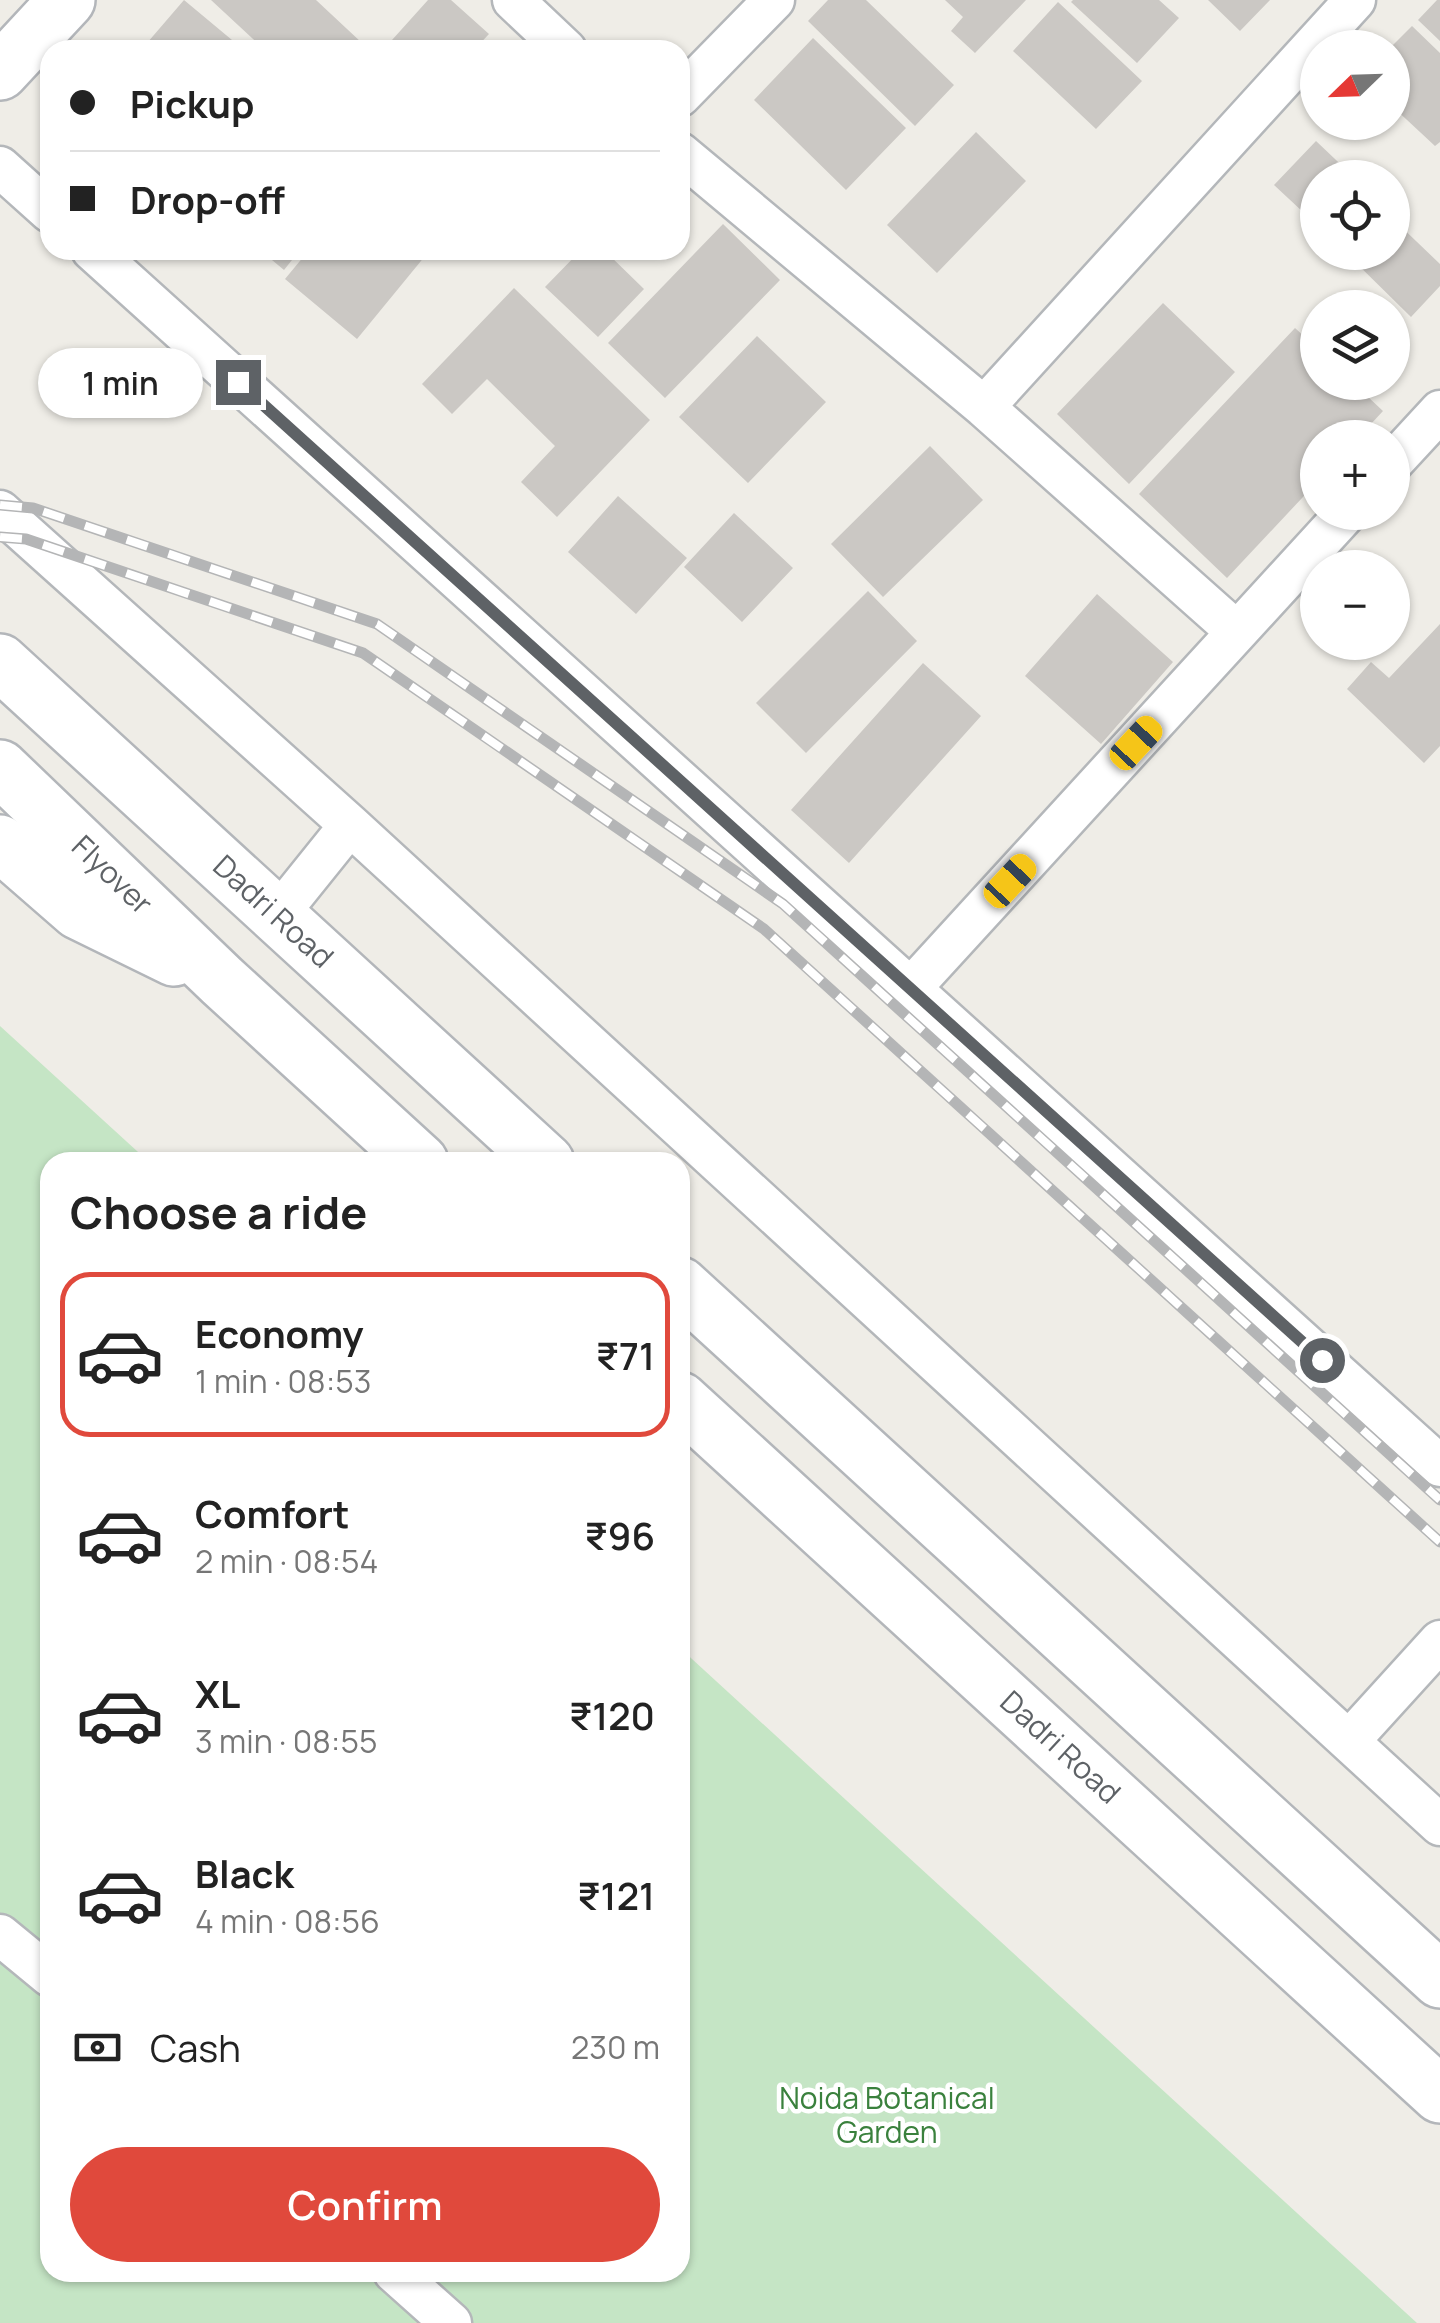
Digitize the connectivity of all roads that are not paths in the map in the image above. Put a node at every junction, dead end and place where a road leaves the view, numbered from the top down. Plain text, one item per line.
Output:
1 (67, 0) edge
2 (513, 0) edge
3 (774, 0) edge
4 (1355, 0) edge
5 (555, 40) edge
6 (0, 72) edge
7 (690, 86) edge
8 (690, 161) edge
9 (0, 166) edge
10 (40, 203) edge
11 (103, 260) edge
12 (984, 408) junction
13 (1440, 411) edge
14 (1410, 444) edge
15 (0, 511) edge
16 (1330, 530) edge
17 (1237, 632) junction
18 (0, 662) edge
19 (0, 768) edge
20 (350, 825) junction
21 (0, 843) edge
22 (276, 916) junction
23 (222, 981) junction
24 (910, 988) junction
25 (409, 1152) edge
26 (535, 1152) edge
27 (690, 1295) edge
28 (690, 1409) edge
29 (1440, 1466) edge
30 (1440, 1641) edge
31 (1349, 1741) junction
32 (1440, 1825) edge
33 (0, 1934) edge
34 (40, 1968) edge
35 (1440, 1980) edge
36 (1440, 2095) edge
37 (405, 2282) edge
38 (451, 2323) edge

1 - 6 main road
2 - 5 street
3 - 7 street
4 - 12 street
8 - 12 street
9 - 10 street
11 - 24 street
12 - 17 street
13 - 14 street
15 - 20 street
16 - 17 street
17 - 24 street
18 - 22 main road, Dadri Road
19 - 23 main road, Flyover
20 - 22 street
20 - 31 street
21 - 23 main road
22 - 26 main road, Dadri Road
23 - 25 main road
24 - 29 street
27 - 35 main road
28 - 36 main road, Dadri Road
30 - 31 street
31 - 32 street
33 - 34 street
37 - 38 street

